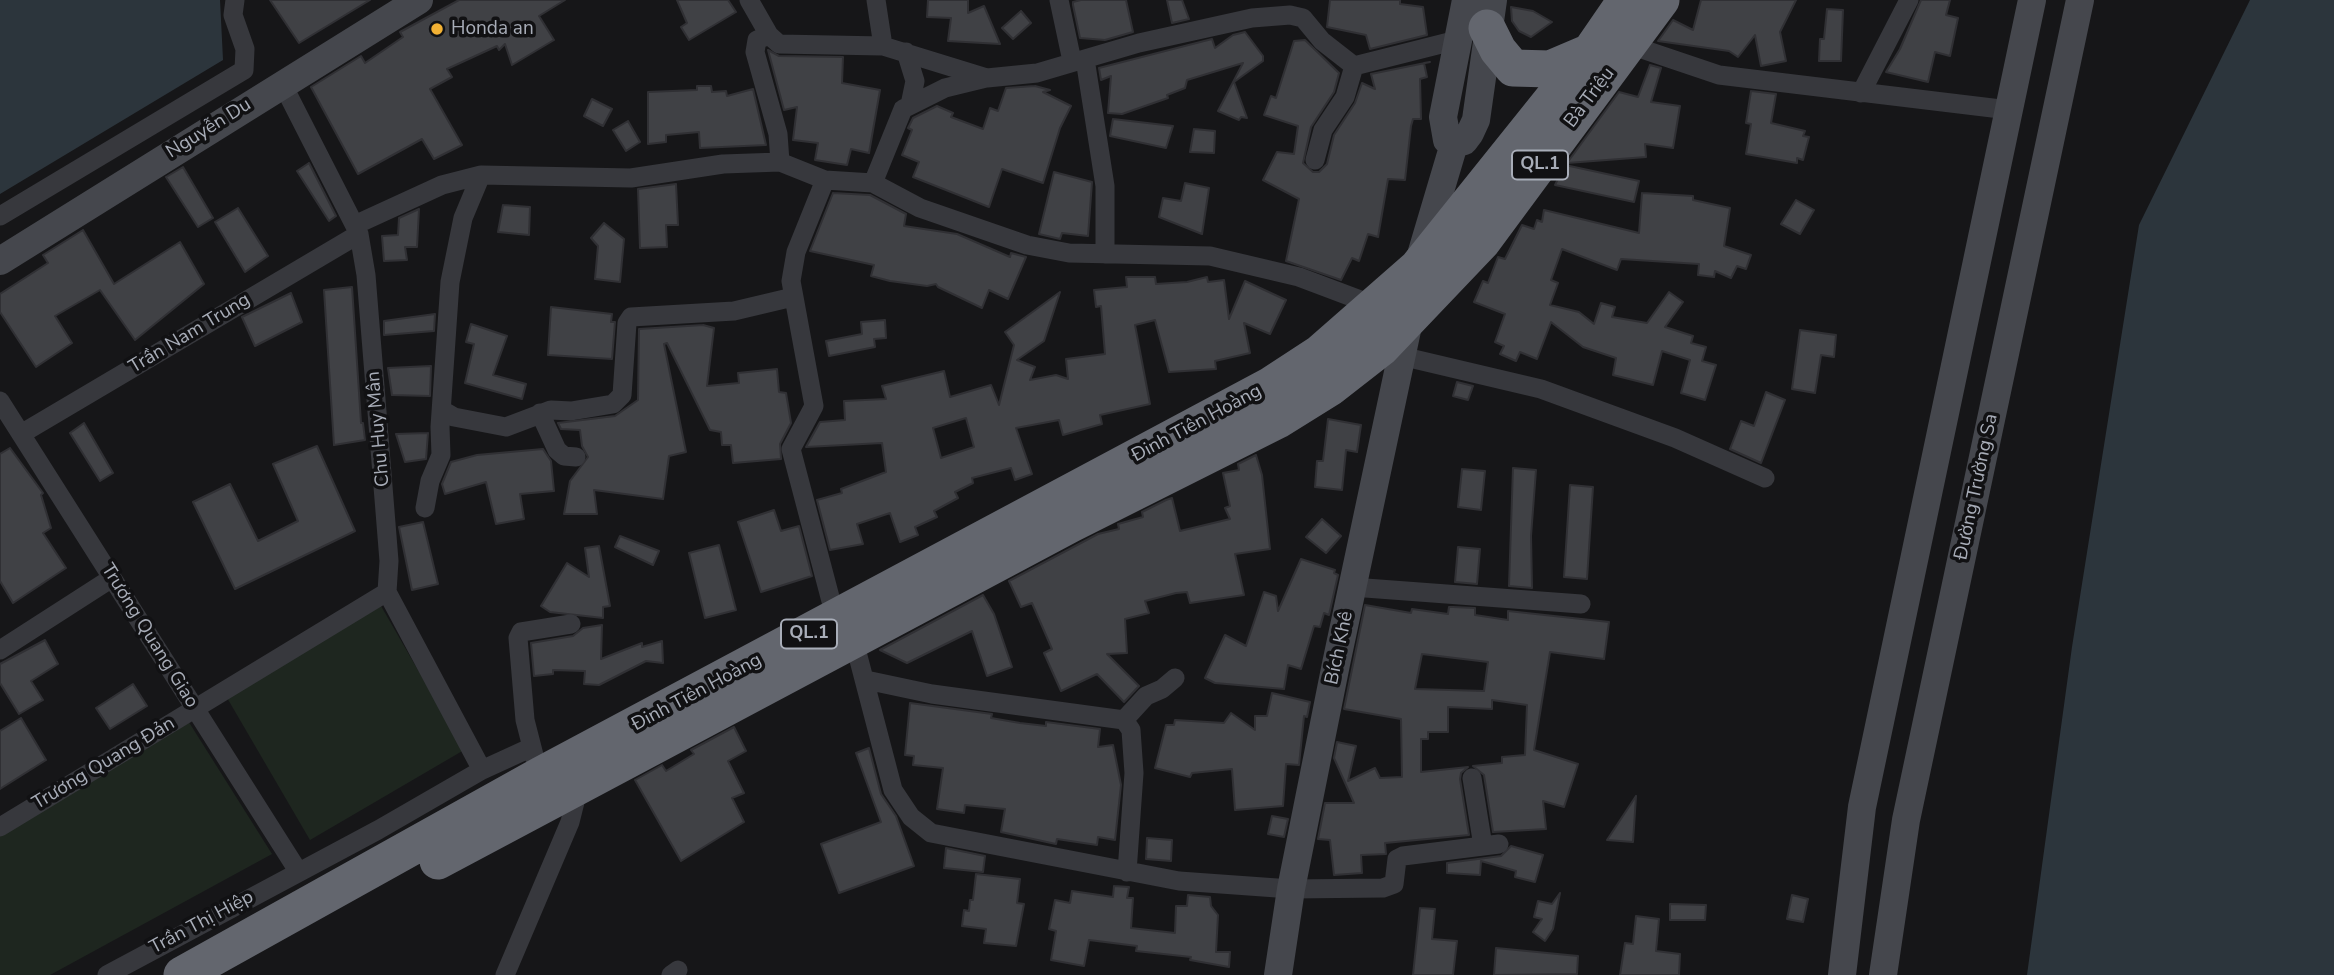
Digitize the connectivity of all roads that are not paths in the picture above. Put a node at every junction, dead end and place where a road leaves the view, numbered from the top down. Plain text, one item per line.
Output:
1 (235, 0) edge
2 (419, 0) edge
3 (748, 0) edge
4 (876, 0) edge
5 (1059, 0) edge
6 (1626, 0) edge
7 (1661, 0) edge
8 (1909, 0) edge
9 (2032, 0) edge
10 (2080, 0) edge
11 (1255, 9) edge
12 (1476, 17) edge
13 (769, 35) junction
14 (1630, 45) junction
15 (883, 46) junction
16 (1591, 51) junction
17 (906, 52) junction
18 (1078, 60) junction
19 (1354, 66) junction
20 (987, 78) junction
21 (282, 83) junction
22 (1861, 93) junction
23 (910, 105) junction
24 (2009, 110) junction
25 (1315, 160) dead end
26 (780, 162) junction
27 (481, 174) junction
28 (825, 180) junction
29 (873, 183) junction
30 (0, 216) edge
31 (358, 229) junction
32 (1105, 254) junction
33 (0, 261) edge
34 (1418, 268) junction
35 (793, 296) junction
36 (1376, 306) junction
37 (1405, 339) junction
38 (0, 401) edge
39 (442, 410) junction
40 (540, 413) junction
41 (21, 434) junction
42 (576, 457) dead end
43 (1765, 478) dead end
44 (425, 508) dead end
45 (112, 578) junction
46 (1352, 587) junction
47 (387, 592) junction
48 (1581, 604) dead end
49 (571, 624) dead end
50 (845, 631) junction
51 (0, 650) edge
52 (1175, 678) dead end
53 (866, 680) junction
54 (195, 709) junction
55 (1124, 720) junction
56 (536, 762) junction
57 (482, 770) junction
58 (1472, 778) dead end
59 (579, 786) junction
60 (0, 827) edge
61 (298, 870) junction
62 (1127, 872) junction
63 (1291, 889) junction
64 (107, 975) edge
65 (183, 975) edge
66 (235, 975) edge
67 (505, 975) edge
68 (1278, 975) edge
69 (1842, 975) edge
70 (1883, 975) edge

1 - 30 street
2 - 21 main road, Nguyễn Du
3 - 13 street
4 - 15 street
5 - 18 street
6 - 16 highway, Bà Triệu / QL.1
7 - 14 highway, Bà Triệu / QL.1
8 - 22 street
9 - 24 main road
10 - 70 main road, Đường Trường Sa
11 - 18 street
11 - 19 street
12 - 16 highway
12 - 19 street
12 - 34 main road, Bích Khê
13 - 15 street
13 - 26 street
14 - 22 street
14 - 37 highway, Bà Triệu / QL.1
15 - 17 street
16 - 34 highway, Bà Triệu / QL.1
17 - 20 street
17 - 23 street
18 - 20 street
18 - 32 street
19 - 25 street
20 - 23 street
21 - 31 street, Chu Huy Mân
21 - 33 main road, Nguyễn Du
22 - 24 street
23 - 29 street
24 - 69 main road
26 - 27 street, Trần Nam Trung
26 - 28 street
27 - 31 street, Trần Nam Trung
27 - 39 street
28 - 29 street
28 - 35 street
29 - 32 street
31 - 41 street, Trần Nam Trung
31 - 47 street, Chu Huy Mân
32 - 36 street
34 - 36 highway, Đinh Tiên Hoàng / QL.1
34 - 37 main road, Bích Khê
35 - 40 street
35 - 50 street
36 - 50 highway, Đinh Tiên Hoàng / QL.1
37 - 43 street
37 - 46 main road, Bích Khê
37 - 50 highway, Đinh Tiên Hoàng / QL.1
38 - 41 street, Trương Quang Giao
39 - 40 street
39 - 44 street
40 - 42 street
41 - 45 street, Trương Quang Giao
45 - 51 street
45 - 54 street, Trương Quang Giao
46 - 48 street
46 - 63 main road, Bích Khê
47 - 54 street, Trương Quang Đản
47 - 57 street, Chu Huy Mân
49 - 56 street
50 - 53 street
50 - 56 highway, Đinh Tiên Hoàng / QL.1
50 - 59 highway, Đinh Tiên Hoàng / QL.1
52 - 55 street
53 - 55 street
53 - 62 street
54 - 60 street, Trương Quang Đản
54 - 61 street, Trương Quang Giao
55 - 62 street
56 - 57 street, Trần Thị Hiệp
56 - 65 highway, Đinh Tiên Hoàng / QL.1
57 - 61 street, Trần Thị Hiệp
58 - 63 street
59 - 66 highway, Đinh Tiên Hoàng / QL.1
59 - 67 street
61 - 64 street, Trần Thị Hiệp
62 - 63 street
63 - 68 main road, Bích Khê

